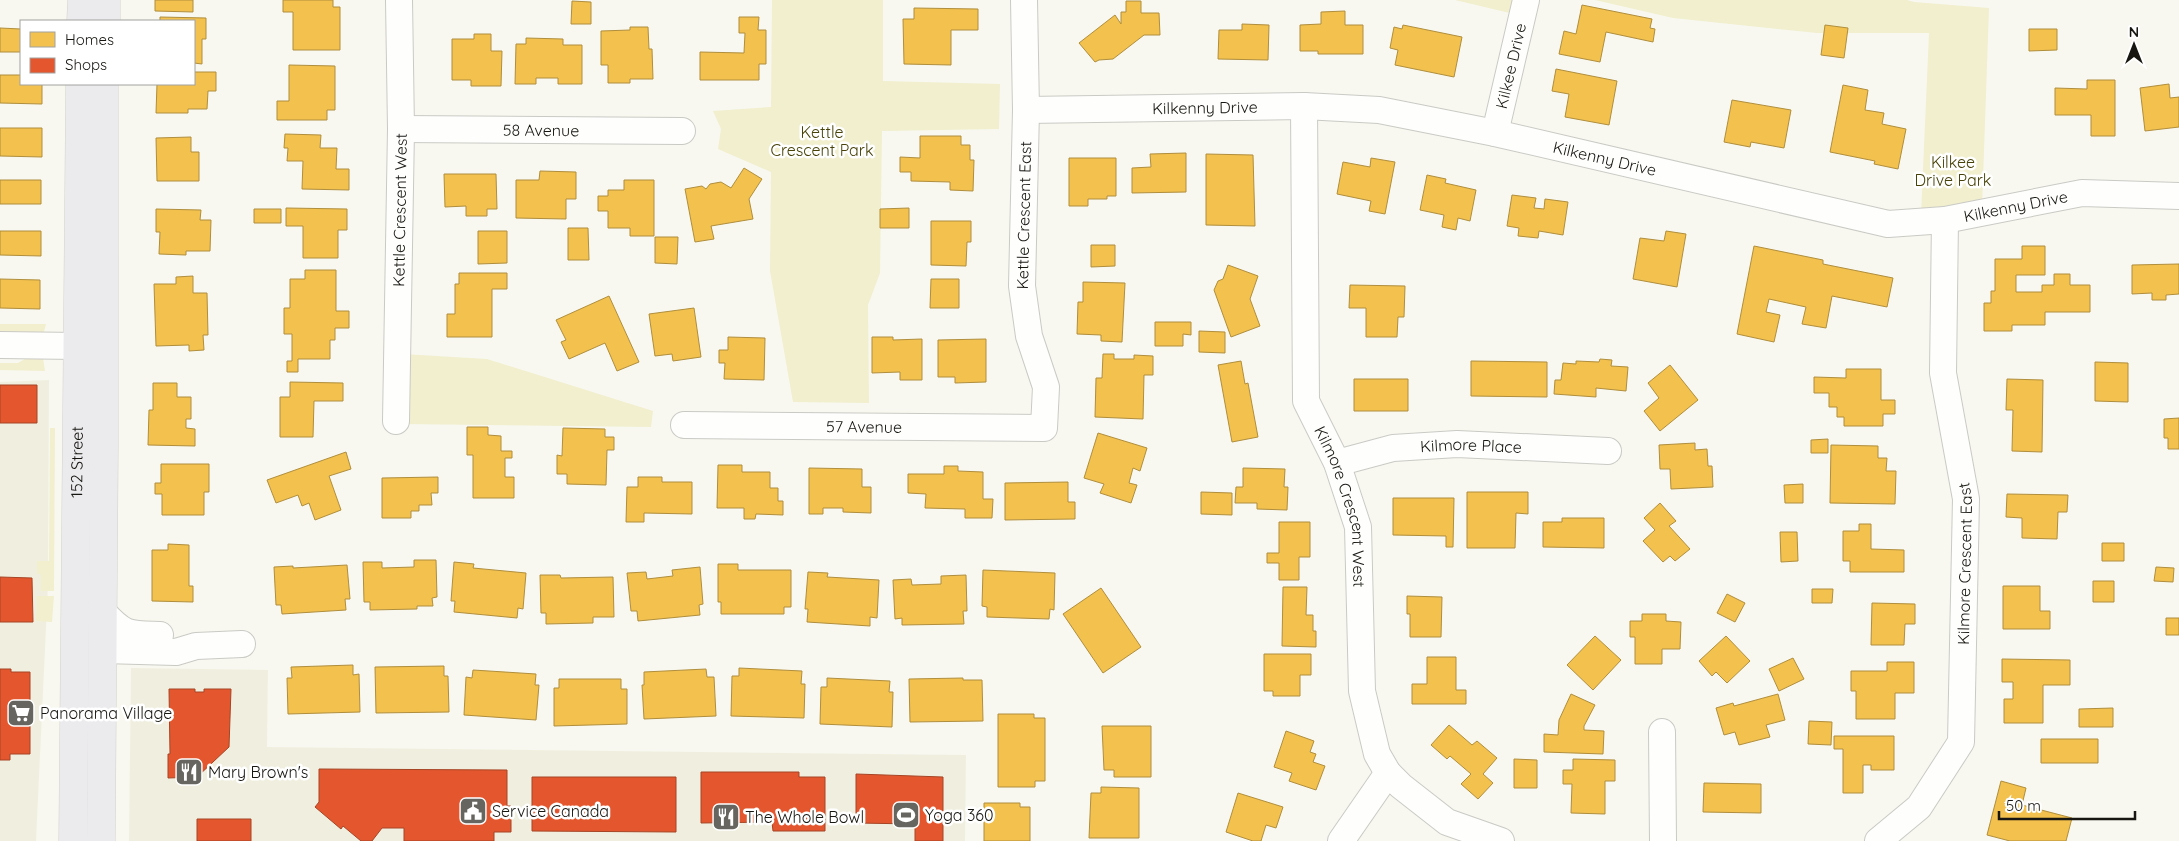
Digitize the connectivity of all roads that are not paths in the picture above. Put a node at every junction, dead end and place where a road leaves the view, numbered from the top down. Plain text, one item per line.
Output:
1 (82, 0) edge
2 (106, 0) edge
3 (399, 0) edge
4 (1024, 0) edge
5 (1526, 0) edge
6 (81, 20) edge
7 (106, 20) edge
8 (80, 85) edge
9 (104, 85) edge
10 (1304, 106) junction
11 (1026, 110) junction
12 (400, 130) junction
13 (682, 131) dead end
14 (1495, 133) junction
15 (2179, 196) edge
16 (1945, 220) junction
17 (0, 345) edge
18 (77, 346) junction
19 (104, 394) junction
20 (396, 421) dead end
21 (684, 425) dead end
22 (1044, 428) joint
23 (1608, 451) dead end
24 (1337, 463) junction
25 (75, 572) junction
26 (103, 612) junction
27 (74, 642) junction
28 (242, 644) dead end
29 (196, 646) junction
30 (103, 650) junction
31 (102, 720) junction
32 (1662, 732) dead end
33 (1388, 773) junction
34 (1891, 836) edge
35 (73, 841) edge
36 (101, 841) edge
37 (1341, 841) edge
38 (1501, 841) edge
39 (1663, 841) edge

1 - 6 main road
2 - 7 main road
3 - 12 street, Kettle Crescent West
4 - 11 street, Kettle Crescent East
5 - 14 street, Kilkee Drive
8 - 18 main road, 152 Street
9 - 19 main road, 152 Street
10 - 11 street, Kilkenny Drive
10 - 14 street, Kilkenny Drive
10 - 24 street, Kilmore Crescent West
11 - 22 street, Kettle Crescent East
12 - 13 street, 58 Avenue
12 - 20 street, Kettle Crescent West
14 - 16 street, Kilkenny Drive
15 - 16 street, Kilkenny Drive
16 - 34 street, Kilmore Crescent East
17 - 18 street
18 - 19 main road
18 - 25 main road, 152 Street
19 - 26 main road, 152 Street
21 - 22 street, 57 Avenue
23 - 24 street, Kilmore Place
24 - 33 street, Kilmore Crescent West
25 - 27 main road, 152 Street
25 - 30 main road
26 - 29 street
26 - 30 main road, 152 Street
27 - 31 main road
27 - 35 main road, 152 Street
28 - 29 street
29 - 30 street
30 - 31 main road, 152 Street
31 - 36 main road, 152 Street
32 - 39 street
33 - 37 street
33 - 38 street, Kilmore Crescent West

